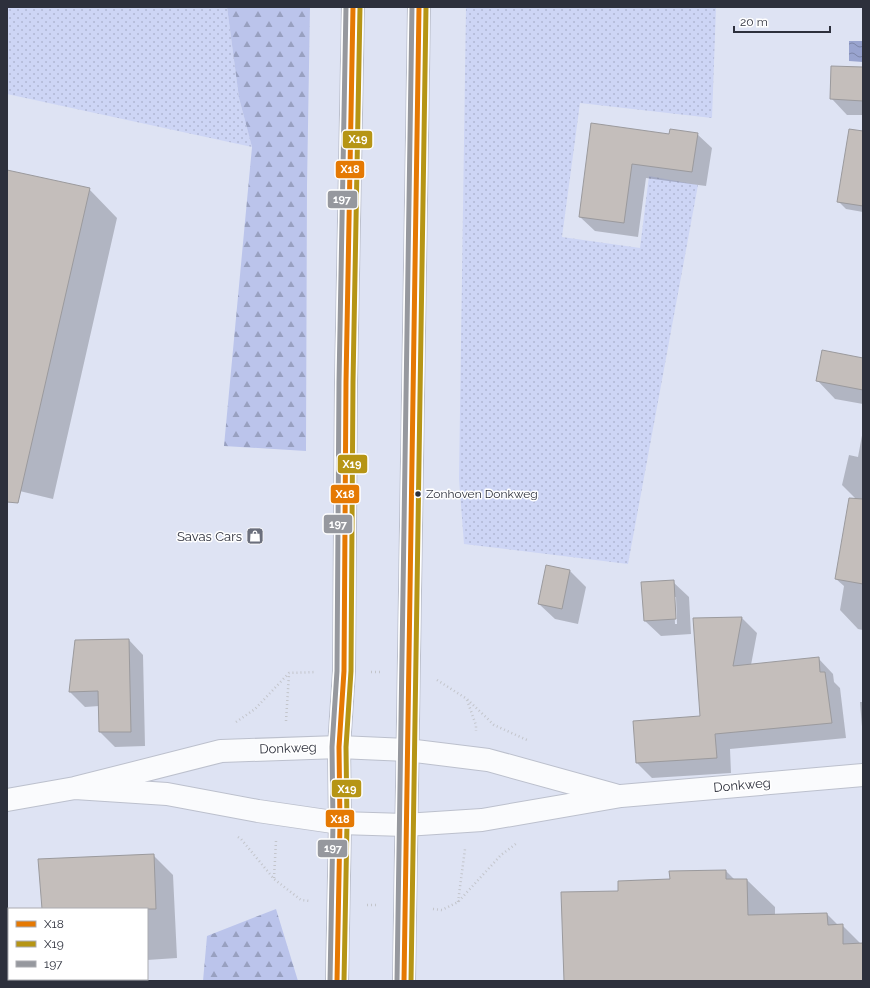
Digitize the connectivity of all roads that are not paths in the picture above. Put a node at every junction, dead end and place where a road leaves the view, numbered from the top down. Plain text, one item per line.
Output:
1 (353, 7) edge
2 (419, 7) edge
3 (339, 747) junction
4 (407, 750) junction
5 (863, 775) edge
6 (75, 788) junction
7 (621, 796) junction
8 (7, 800) edge
9 (340, 823) junction
10 (405, 825) junction
11 (337, 981) edge
12 (404, 981) edge

1 - 3 main road
2 - 4 main road
3 - 4 main road, Donkweg
3 - 6 main road, Donkweg
3 - 9 main road
4 - 7 main road, Donkweg
4 - 10 main road
5 - 7 main road, Donkweg
6 - 8 main road, Donkweg
6 - 9 main road, Donkweg
7 - 10 main road, Donkweg
9 - 10 main road, Donkweg
9 - 11 main road
10 - 12 main road

